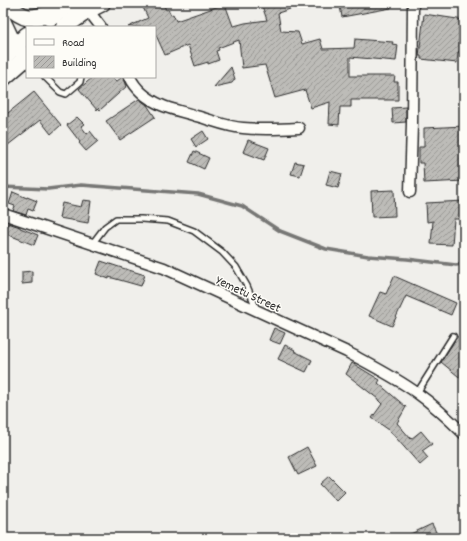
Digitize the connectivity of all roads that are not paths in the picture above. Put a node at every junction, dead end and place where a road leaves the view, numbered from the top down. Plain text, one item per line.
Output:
1 (5, 3) edge
2 (413, 3) edge
3 (77, 13) edge
4 (3, 20) edge
5 (40, 26) edge
6 (99, 26) edge
7 (17, 53) edge
8 (3, 78) edge
9 (46, 78) edge
10 (81, 78) edge
11 (130, 78) edge
12 (298, 128) dead end
13 (410, 192) dead end
14 (3, 214) edge
15 (92, 244) junction
16 (257, 311) junction
17 (453, 336) dead end
18 (417, 393) junction
19 (464, 434) edge

1 - 3 highway
2 - 13 street
3 - 5 highway
3 - 6 street
4 - 7 main road
7 - 8 highway
9 - 10 lane
11 - 12 street
14 - 15 street, Yemetu Street
15 - 16 street, Yemetu Street
15 - 16 lane
16 - 18 street, Yemetu Street
17 - 18 lane
18 - 19 street, Yemetu Street

